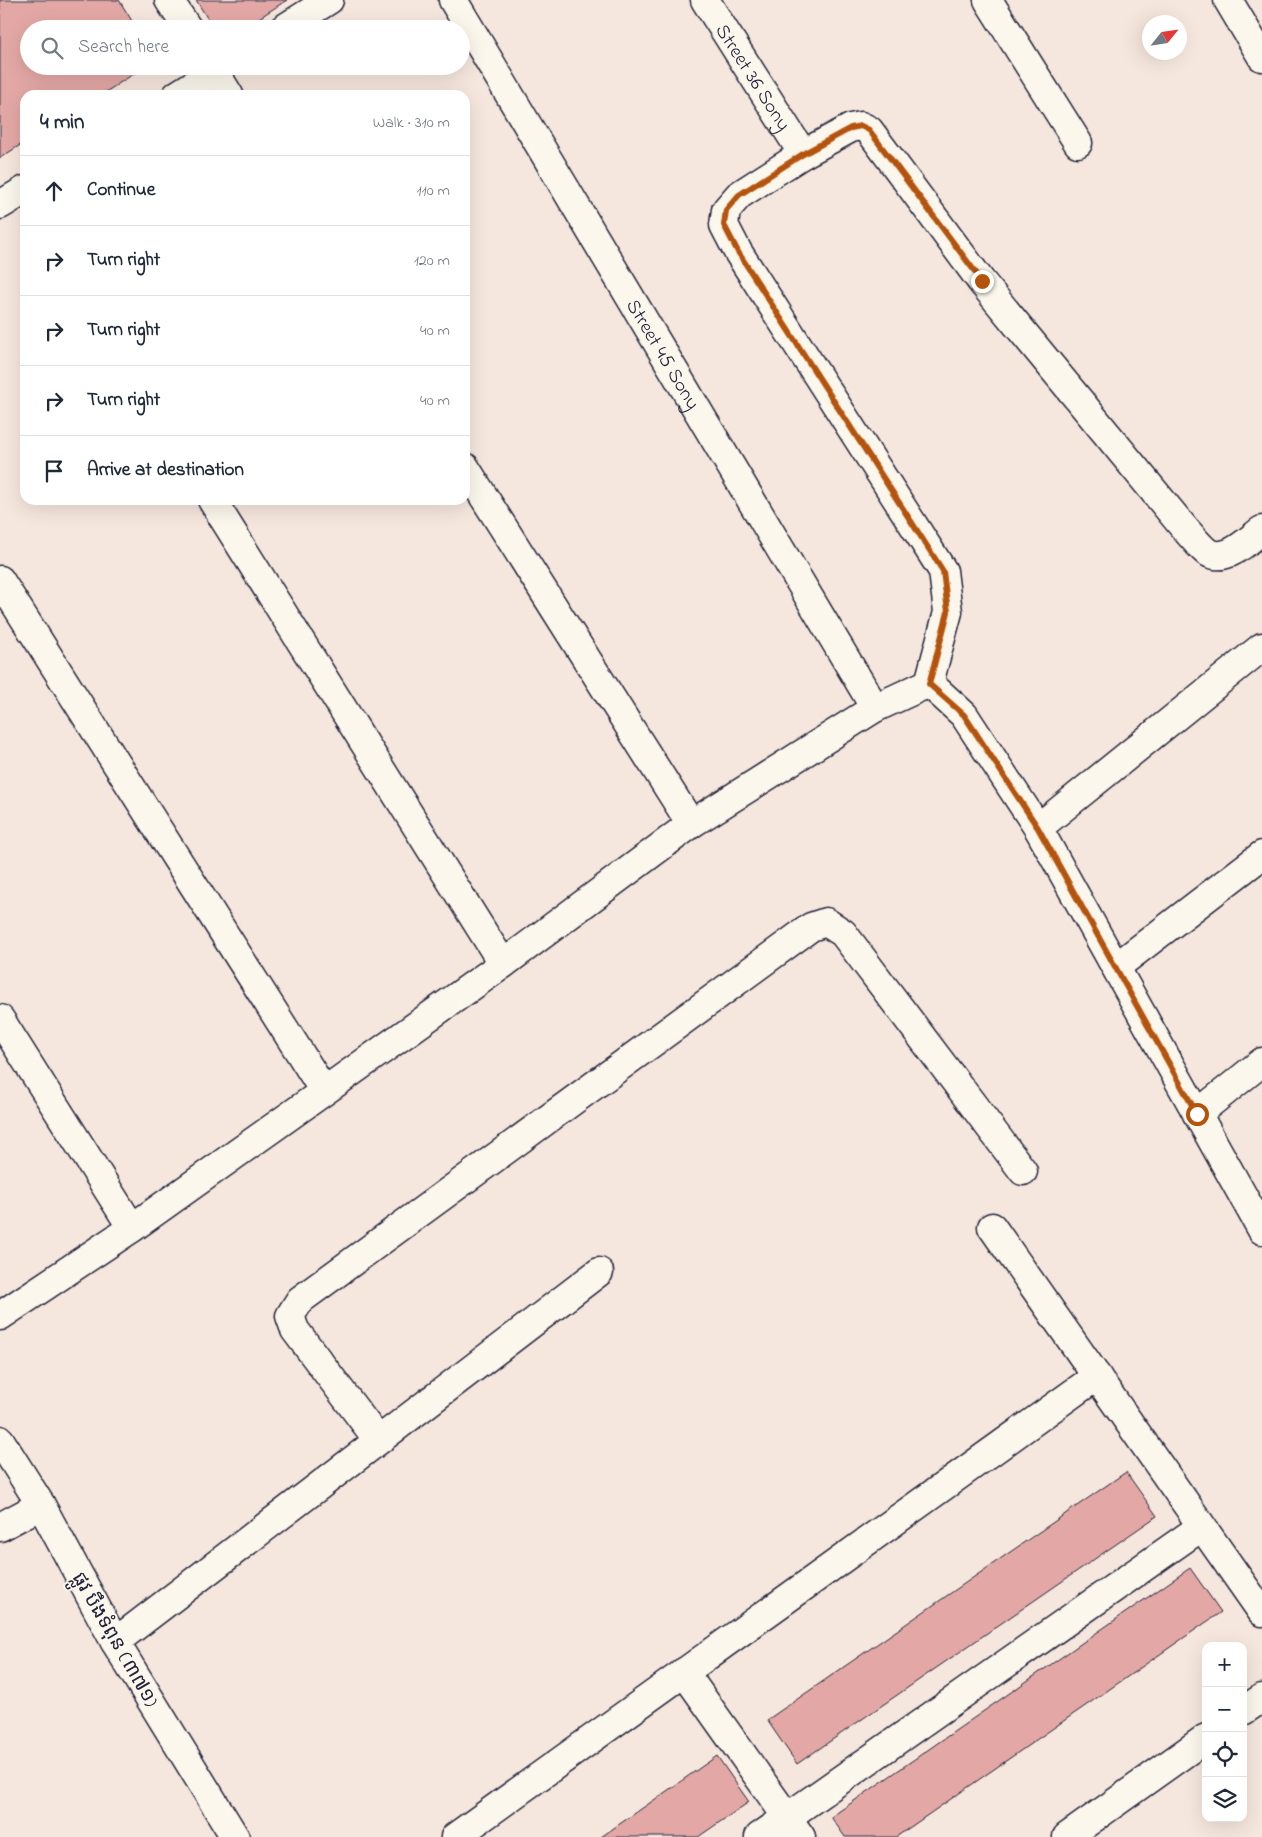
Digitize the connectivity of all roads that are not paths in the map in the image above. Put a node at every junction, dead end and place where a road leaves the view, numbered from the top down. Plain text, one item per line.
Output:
1 (169, 0) edge
2 (329, 0) edge
3 (453, 0) edge
4 (705, 0) edge
5 (988, 0) edge
6 (1228, 0) edge
7 (182, 20) edge
8 (297, 20) edge
9 (465, 20) edge
10 (470, 29) edge
11 (1262, 57) edge
12 (206, 75) edge
13 (219, 75) edge
14 (184, 90) edge
15 (227, 90) edge
16 (1078, 143) dead end
17 (803, 154) junction
18 (470, 475) edge
19 (215, 505) edge
20 (1262, 530) edge
21 (0, 580) edge
22 (1262, 647) edge
23 (929, 684) junction
24 (875, 708) junction
25 (691, 824) junction
26 (1038, 828) junction
27 (1262, 855) edge
28 (503, 964) junction
29 (1116, 967) junction
30 (0, 1019) edge
31 (1262, 1062) edge
32 (324, 1091) junction
33 (1197, 1114) junction
34 (1023, 1171) dead end
35 (992, 1227) dead end
36 (132, 1228) junction
37 (1262, 1230) edge
38 (599, 1272) dead end
39 (0, 1316) edge
40 (1097, 1376) junction
41 (0, 1440) edge
42 (378, 1440) junction
43 (41, 1505) junction
44 (1201, 1527) junction
45 (0, 1528) edge
46 (1262, 1612) edge
47 (115, 1642) junction
48 (684, 1672) junction
49 (1262, 1698) edge
50 (1247, 1708) edge
51 (1202, 1741) edge
52 (793, 1828) edge
53 (235, 1837) edge
54 (455, 1837) edge
55 (759, 1837) edge
56 (1068, 1837) edge

1 - 7 street
2 - 8 street
3 - 9 street, Street 45 Sony
4 - 17 street, Street 36 Sony
5 - 16 street
6 - 11 street
10 - 24 street, Street 45 Sony
12 - 14 street
13 - 15 street
17 - 20 street
17 - 23 street
18 - 25 street
19 - 28 street
21 - 32 street
22 - 26 street
23 - 24 street
23 - 26 street
24 - 25 street
25 - 28 street
26 - 29 street
27 - 29 street
28 - 32 street
29 - 33 street
30 - 36 street
31 - 33 street
32 - 36 street
33 - 37 street
34 - 42 street
35 - 40 street
36 - 39 street
38 - 42 street
40 - 44 street
40 - 48 street
41 - 43 street, ផ្លូវ បឹងទំពុន (៣៧១)
42 - 47 street
43 - 45 street
43 - 47 street, ផ្លូវ បឹងទំពុន (៣៧១)
44 - 46 street
44 - 52 street
47 - 53 street, ផ្លូវ បឹងទំពុន (៣៧១)
48 - 52 street
48 - 54 street
49 - 50 street
51 - 56 street
52 - 55 street

